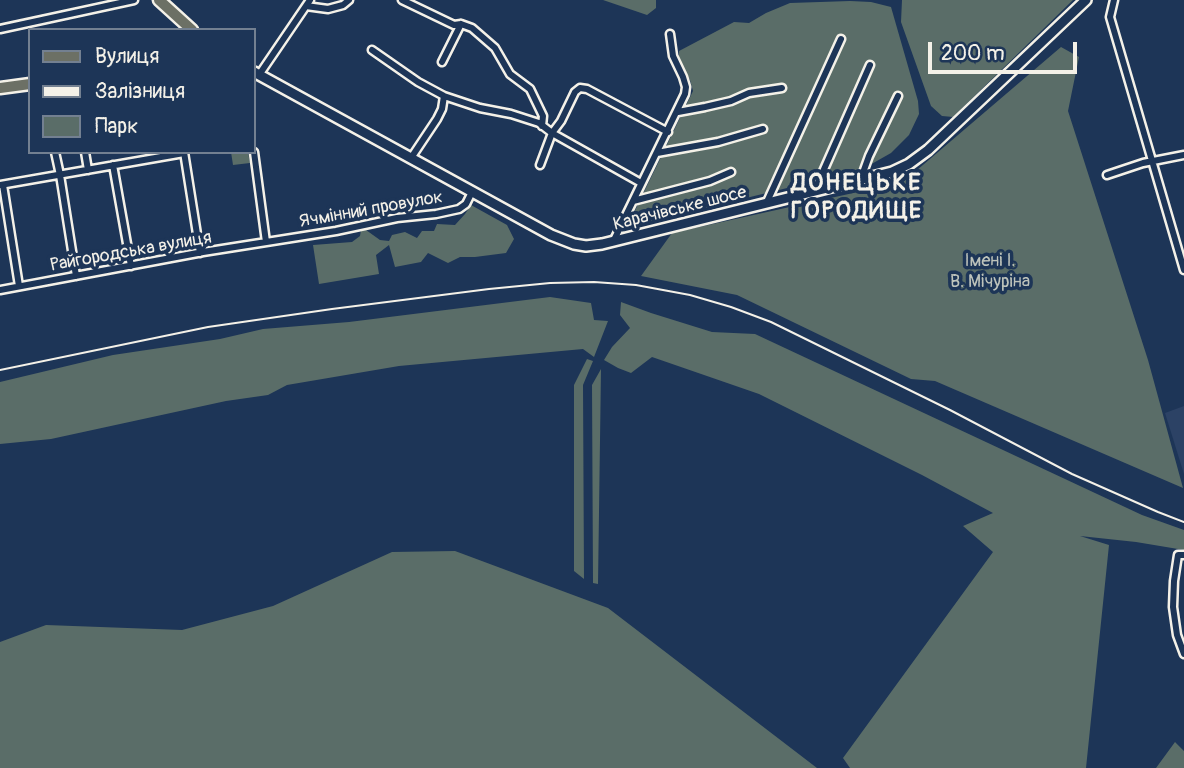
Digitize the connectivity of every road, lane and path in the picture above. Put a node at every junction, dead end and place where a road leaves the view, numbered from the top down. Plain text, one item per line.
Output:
1 (134, 0) edge
2 (159, 0) edge
3 (349, 0) edge
4 (401, 0) edge
5 (1086, 0) edge
6 (1114, 0) edge
7 (308, 3) edge
8 (461, 24) junction
9 (190, 28) edge
10 (0, 29) edge
11 (670, 34) dead end
12 (841, 39) dead end
13 (372, 50) dead end
14 (442, 62) dead end
15 (870, 65) dead end
16 (257, 74) edge
17 (28, 84) edge
18 (0, 88) edge
19 (782, 88) dead end
20 (444, 96) junction
21 (898, 96) dead end
22 (678, 111) junction
23 (542, 126) junction
24 (763, 129) dead end
25 (668, 132) junction
26 (552, 133) junction
27 (657, 153) junction
28 (55, 154) edge
29 (85, 154) edge
30 (129, 154) edge
31 (178, 154) edge
32 (184, 154) edge
33 (254, 154) edge
34 (1184, 155) edge
35 (411, 158) junction
36 (1151, 161) junction
37 (130, 162) junction
38 (113, 165) junction
39 (540, 165) dead end
40 (88, 170) junction
41 (731, 172) dead end
42 (60, 175) junction
43 (1107, 175) dead end
44 (860, 181) junction
45 (641, 183) junction
46 (1, 185) edge
47 (472, 192) junction
48 (814, 192) junction
49 (633, 201) junction
50 (766, 204) junction
51 (614, 240) junction
52 (266, 242) junction
53 (200, 253) junction
54 (131, 266) junction
55 (1184, 270) edge
56 (76, 276) junction
57 (19, 286) junction
58 (0, 290) edge
59 (1181, 555) edge
60 (1184, 653) edge

1 - 10 street
2 - 9 main road
3 - 7 street
4 - 8 street
5 - 44 main road, Карачівське шосе
6 - 36 street
7 - 16 street
8 - 14 street
8 - 23 street
11 - 22 street
12 - 50 street
13 - 20 street
15 - 48 street
16 - 35 main road, Карачівське шосе
17 - 18 main road
19 - 22 street
20 - 23 street
20 - 35 street
21 - 44 street
22 - 25 street
23 - 26 street
24 - 27 street
25 - 26 street
25 - 27 street
26 - 39 street
26 - 45 street
27 - 45 street
28 - 42 street
29 - 40 street
30 - 37 street
31 - 37 street
32 - 53 street
33 - 52 street
34 - 36 street
35 - 47 main road, Карачівське шосе
36 - 43 street
36 - 55 street
37 - 38 street
38 - 40 street
38 - 54 street
40 - 42 street
41 - 49 street
42 - 46 street
42 - 56 street
44 - 48 main road, Карачівське шосе
45 - 49 street
46 - 57 street
47 - 51 main road, Карачівське шосе
47 - 52 street, Ячмінний провулок
48 - 50 main road, Карачівське шосе
49 - 51 street
50 - 51 main road, Карачівське шосе
52 - 53 street, Райгородська вулиця
53 - 54 street, Райгородська вулиця
54 - 56 street, Райгородська вулиця
56 - 57 street, Райгородська вулиця
57 - 58 street, Райгородська вулиця
59 - 60 street

